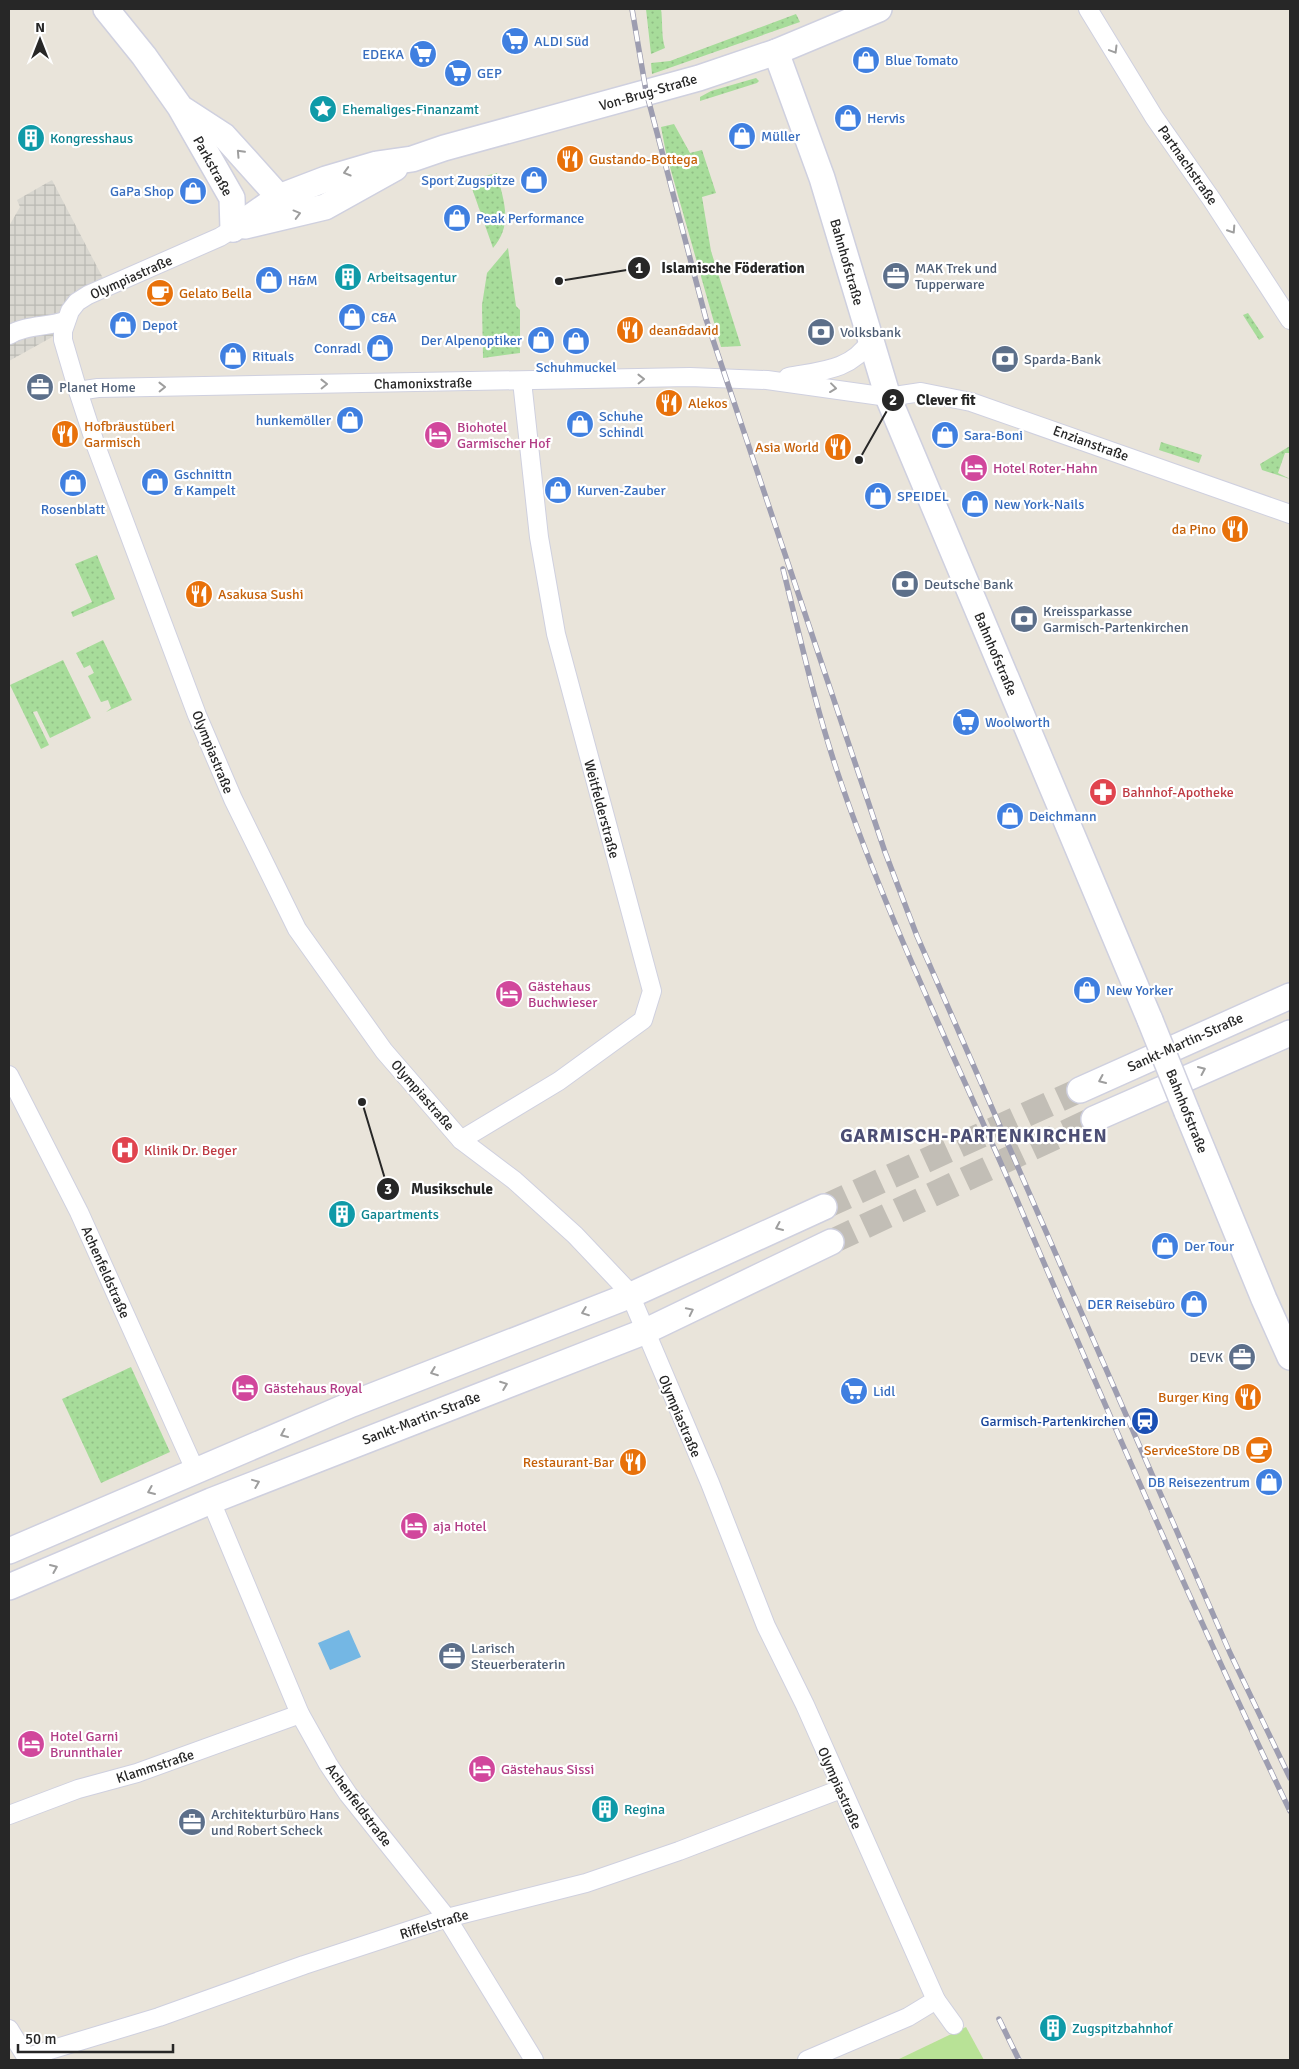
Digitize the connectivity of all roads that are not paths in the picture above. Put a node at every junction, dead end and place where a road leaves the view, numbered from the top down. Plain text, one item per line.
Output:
1 (106, 9) edge
2 (879, 9) edge
3 (1088, 9) edge
4 (776, 52) junction
5 (180, 107) junction
6 (412, 159) junction
7 (276, 193) junction
8 (233, 229) junction
9 (1290, 320) edge
10 (65, 321) junction
11 (9, 335) edge
12 (870, 341) junction
13 (522, 380) junction
14 (767, 380) junction
15 (78, 391) junction
16 (888, 397) junction
17 (1290, 514) edge
18 (1290, 996) edge
19 (1290, 1033) edge
20 (9, 1075) edge
21 (1080, 1090) tunnel mouth
22 (1094, 1119) tunnel mouth
23 (461, 1140) junction
24 (824, 1206) tunnel mouth
25 (831, 1242) tunnel mouth
26 (631, 1294) junction
27 (646, 1331) junction
28 (1290, 1357) edge
29 (196, 1472) junction
30 (211, 1501) junction
31 (9, 1551) edge
32 (9, 1588) edge
33 (300, 1714) junction
34 (841, 1789) junction
35 (9, 1815) edge
36 (447, 1918) junction
37 (936, 2000) junction
38 (954, 2025) dead end
39 (9, 2029) edge
40 (27, 2058) edge
41 (534, 2060) edge
42 (807, 2060) edge

1 - 5 street, Parkstraße
2 - 4 street, Von-Brug-Straße
3 -> 9 street, Partnachstraße
4 - 6 street, Von-Brug-Straße
4 - 12 street, Bahnhofstraße
7 -> 5 street, Parkstraße
5 - 8 street, Parkstraße
6 -> 7 street, Von-Brug-Straße
8 -> 6 street, Von-Brug-Straße
7 - 8 street, Von-Brug-Straße
8 - 10 street, Olympiastraße
10 - 11 street
10 - 15 street, Olympiastraße
12 - 14 street, Chamonixstraße
12 - 16 street, Bahnhofstraße
13 -> 14 street, Chamonixstraße
15 -> 13 street, Chamonixstraße
13 - 23 street, Weitfelderstraße
14 -> 16 street, Chamonixstraße
15 - 23 street, Olympiastraße
16 - 17 street, Enzianstraße
16 - 28 street, Bahnhofstraße, bridge
18 -> 21 street, Sankt-Martin-Straße
22 -> 19 street
20 - 29 street, Achenfeldstraße
23 - 26 street, Olympiastraße
24 -> 26 street
27 -> 25 street, Sankt-Martin-Straße
26 - 27 street, Olympiastraße
26 -> 29 street
30 -> 27 street, Sankt-Martin-Straße
27 - 34 street, Olympiastraße
29 -> 31 street
32 -> 30 street, Sankt-Martin-Straße
30 - 33 street, Achenfeldstraße
33 - 35 street, Klammstraße
33 - 36 street, Achenfeldstraße
34 - 36 street, Riffelstraße
34 - 37 street, Olympiastraße
36 - 40 street, Riffelstraße
36 - 41 street, Achenfeldstraße
37 - 38 street, Olympiastraße
37 - 42 street
39 - 40 street

